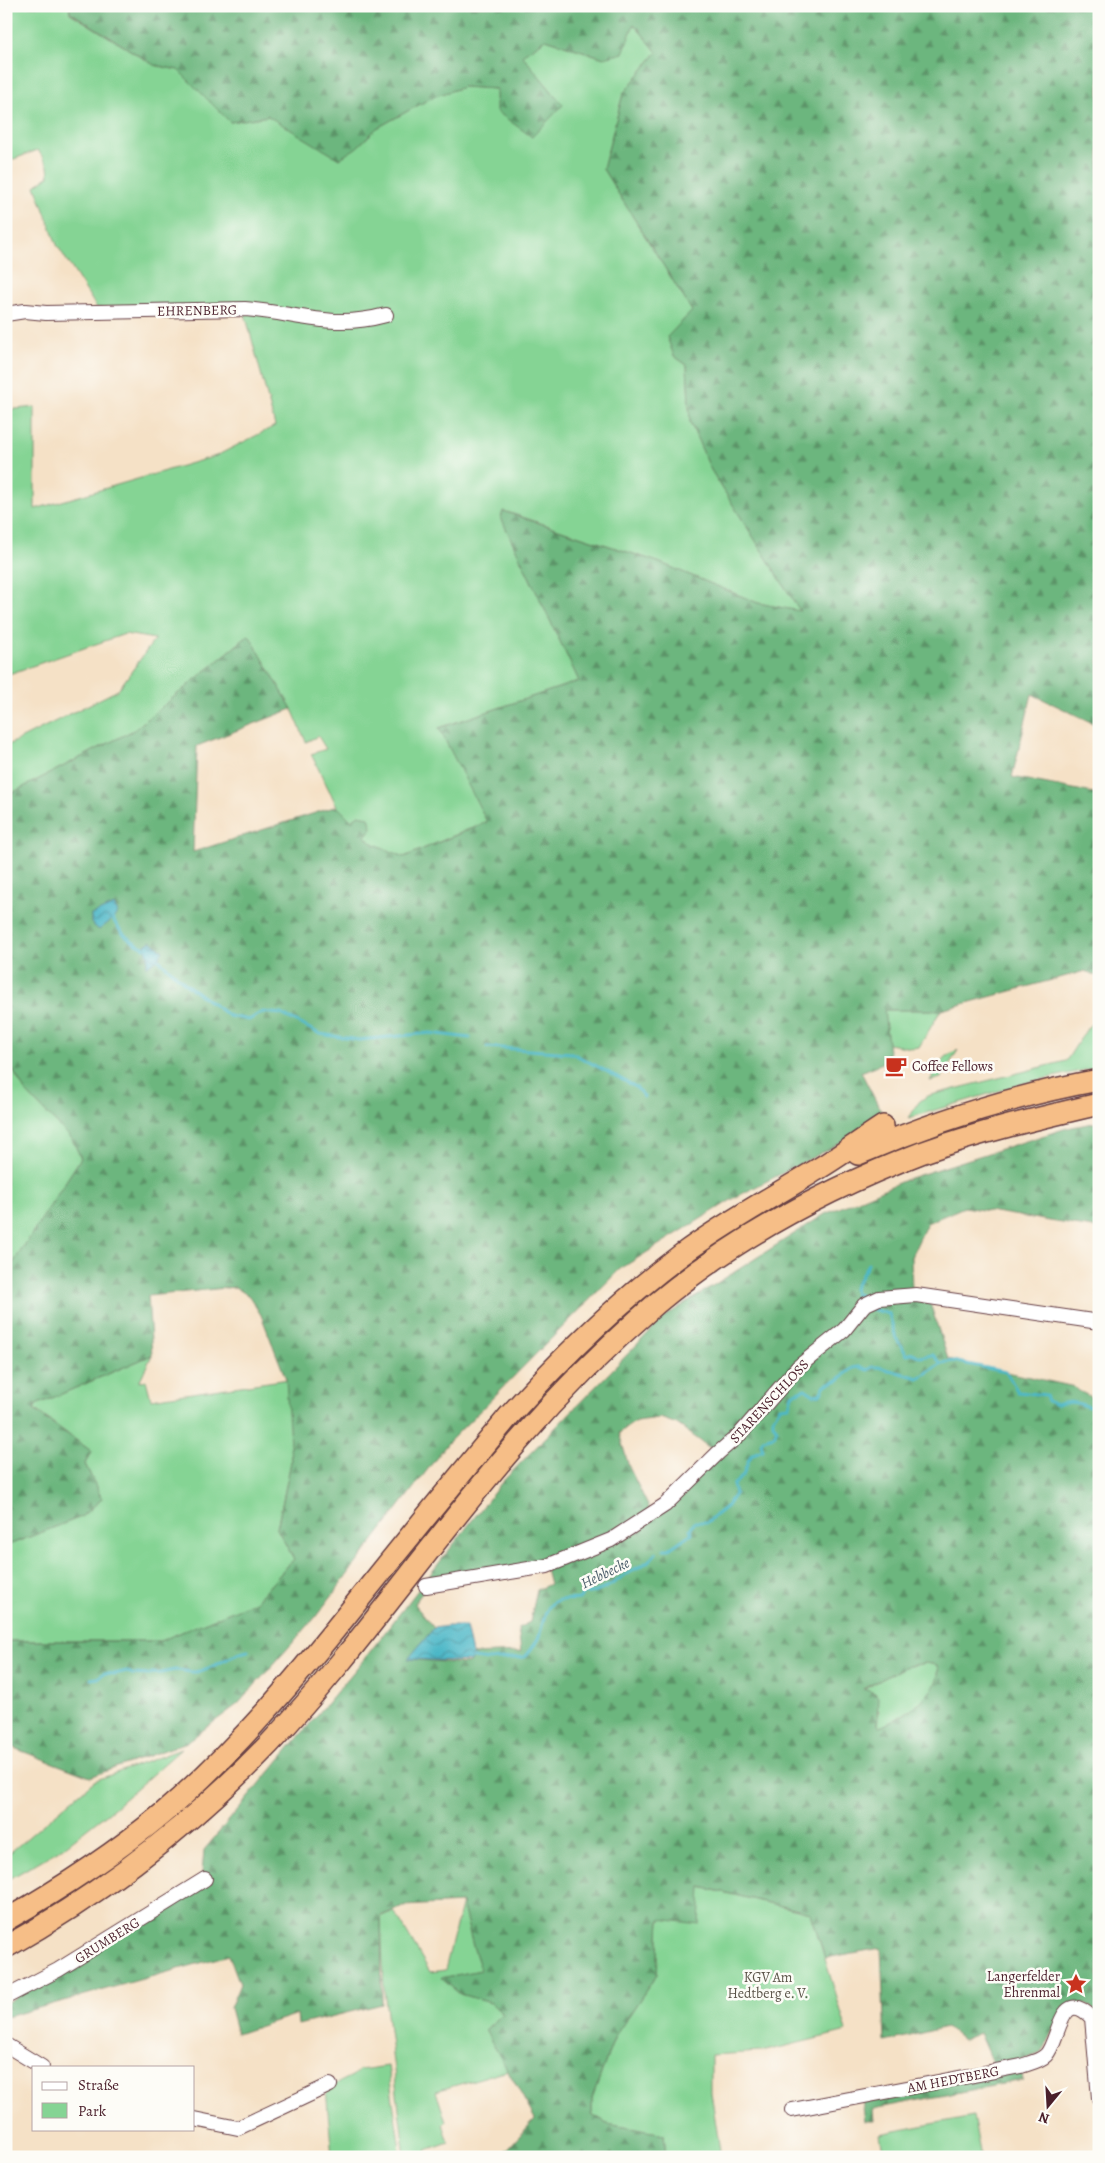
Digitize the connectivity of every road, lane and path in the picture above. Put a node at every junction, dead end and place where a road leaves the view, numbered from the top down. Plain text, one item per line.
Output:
1 (6, 314) edge
2 (386, 315) dead end
3 (1099, 1080) edge
4 (1099, 1104) edge
5 (883, 1126) dead end
6 (814, 1172) junction
7 (1099, 1322) edge
8 (420, 1578) junction
9 (205, 1879) dead end
10 (6, 1920) edge
11 (6, 1947) edge
12 (6, 1997) edge
13 (6, 2045) edge
14 (1096, 2053) edge
15 (40, 2066) edge
16 (330, 2085) dead end
17 (1099, 2098) edge
18 (792, 2110) dead end
19 (195, 2120) edge

1 - 2 street, EHRENBERG
3 - 6 highway
4 - 8 highway
5 - 6 highway
6 - 10 highway
7 - 8 street, STARENSCHLOSS
8 - 11 highway
9 - 12 street, GRUMBERG
13 - 15 street
14 - 17 street
14 - 18 street, AM HEDTBERG
16 - 19 street

